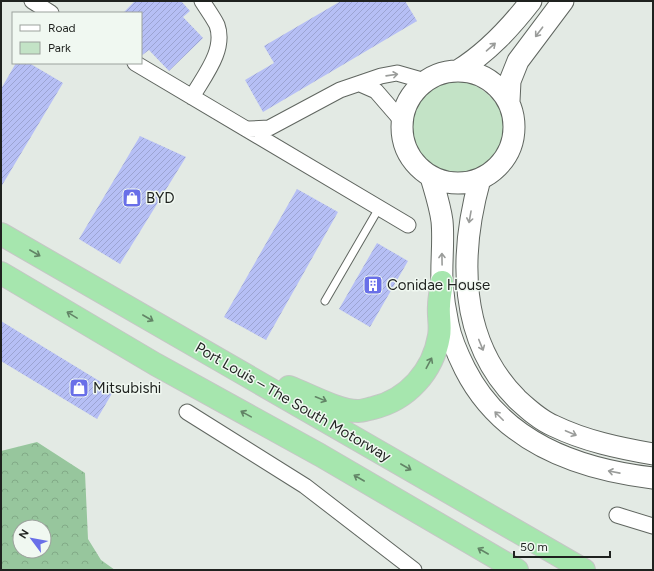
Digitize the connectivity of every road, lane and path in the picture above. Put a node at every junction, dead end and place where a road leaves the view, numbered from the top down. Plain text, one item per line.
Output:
1 (32, 1) edge
2 (202, 1) edge
3 (531, 1) edge
4 (563, 1) edge
5 (49, 12) edge
6 (138, 64) edge
7 (459, 70) junction
8 (424, 81) junction
9 (360, 84) junction
10 (192, 97) junction
11 (509, 101) junction
12 (402, 120) junction
13 (249, 129) junction
14 (431, 177) junction
15 (480, 179) junction
16 (378, 208) junction
17 (408, 225) dead end
18 (1, 234) edge
19 (1, 273) edge
20 (442, 282) junction
21 (1, 290) edge
22 (325, 301) dead end
23 (219, 359) junction
24 (155, 364) junction
25 (187, 412) dead end
26 (653, 454) edge
27 (653, 478) edge
28 (616, 515) dead end
29 (653, 526) edge
30 (506, 567) edge
31 (414, 570) edge
32 (584, 570) edge

1 - 5 street
2 - 10 street
7 -> 3 street
4 -> 11 street
6 - 10 street
7 - 8 street
7 - 11 street
9 -> 8 street
8 - 12 street
9 - 12 street
9 - 13 street
10 - 13 street
11 - 15 street
12 - 14 street
13 - 16 street
14 - 15 street
20 -> 14 street
15 -> 26 street
16 - 17 street
16 - 22 lane
18 -> 23 highway, Port Louis – The South Motorway
24 -> 19 highway
23 -> 20 highway
27 -> 20 street
21 - 24 highway
23 -> 32 highway, Port Louis – The South Motorway
30 -> 24 highway
25 - 31 street
28 - 29 street

